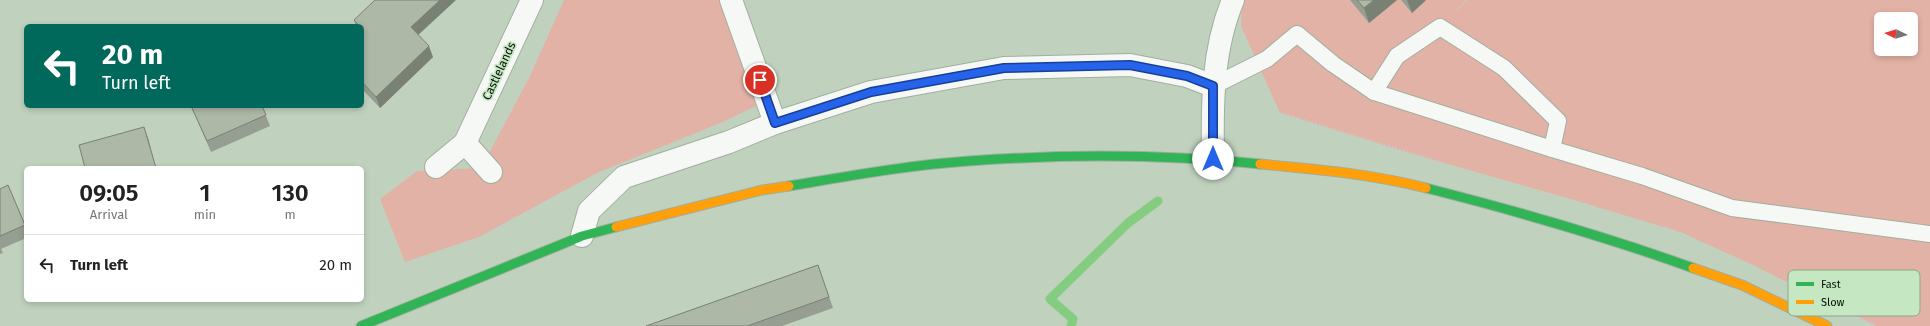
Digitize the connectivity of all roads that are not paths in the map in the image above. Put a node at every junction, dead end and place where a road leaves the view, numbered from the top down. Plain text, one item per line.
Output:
1 (532, 0) edge
2 (731, 0) edge
3 (1233, 0) edge
4 (1213, 86) junction
5 (1374, 92) junction
6 (775, 123) junction
7 (465, 143) junction
8 (1552, 149) junction
9 (1213, 159) junction
10 (436, 167) dead end
11 (491, 172) dead end
12 (1930, 234) edge
13 (582, 236) junction
14 (1788, 307) edge
15 (1806, 316) edge
16 (361, 326) edge
17 (1827, 326) edge

1 - 7 street, Castlelands
2 - 6 street
3 - 4 street
4 - 5 lane
4 - 6 street
4 - 9 street
5 - 8 lane
5 - 8 lane
6 - 13 street
7 - 10 street, Castlelands
7 - 11 street
8 - 12 lane
9 - 13 main road
9 - 14 main road
13 - 16 main road
15 - 17 main road

